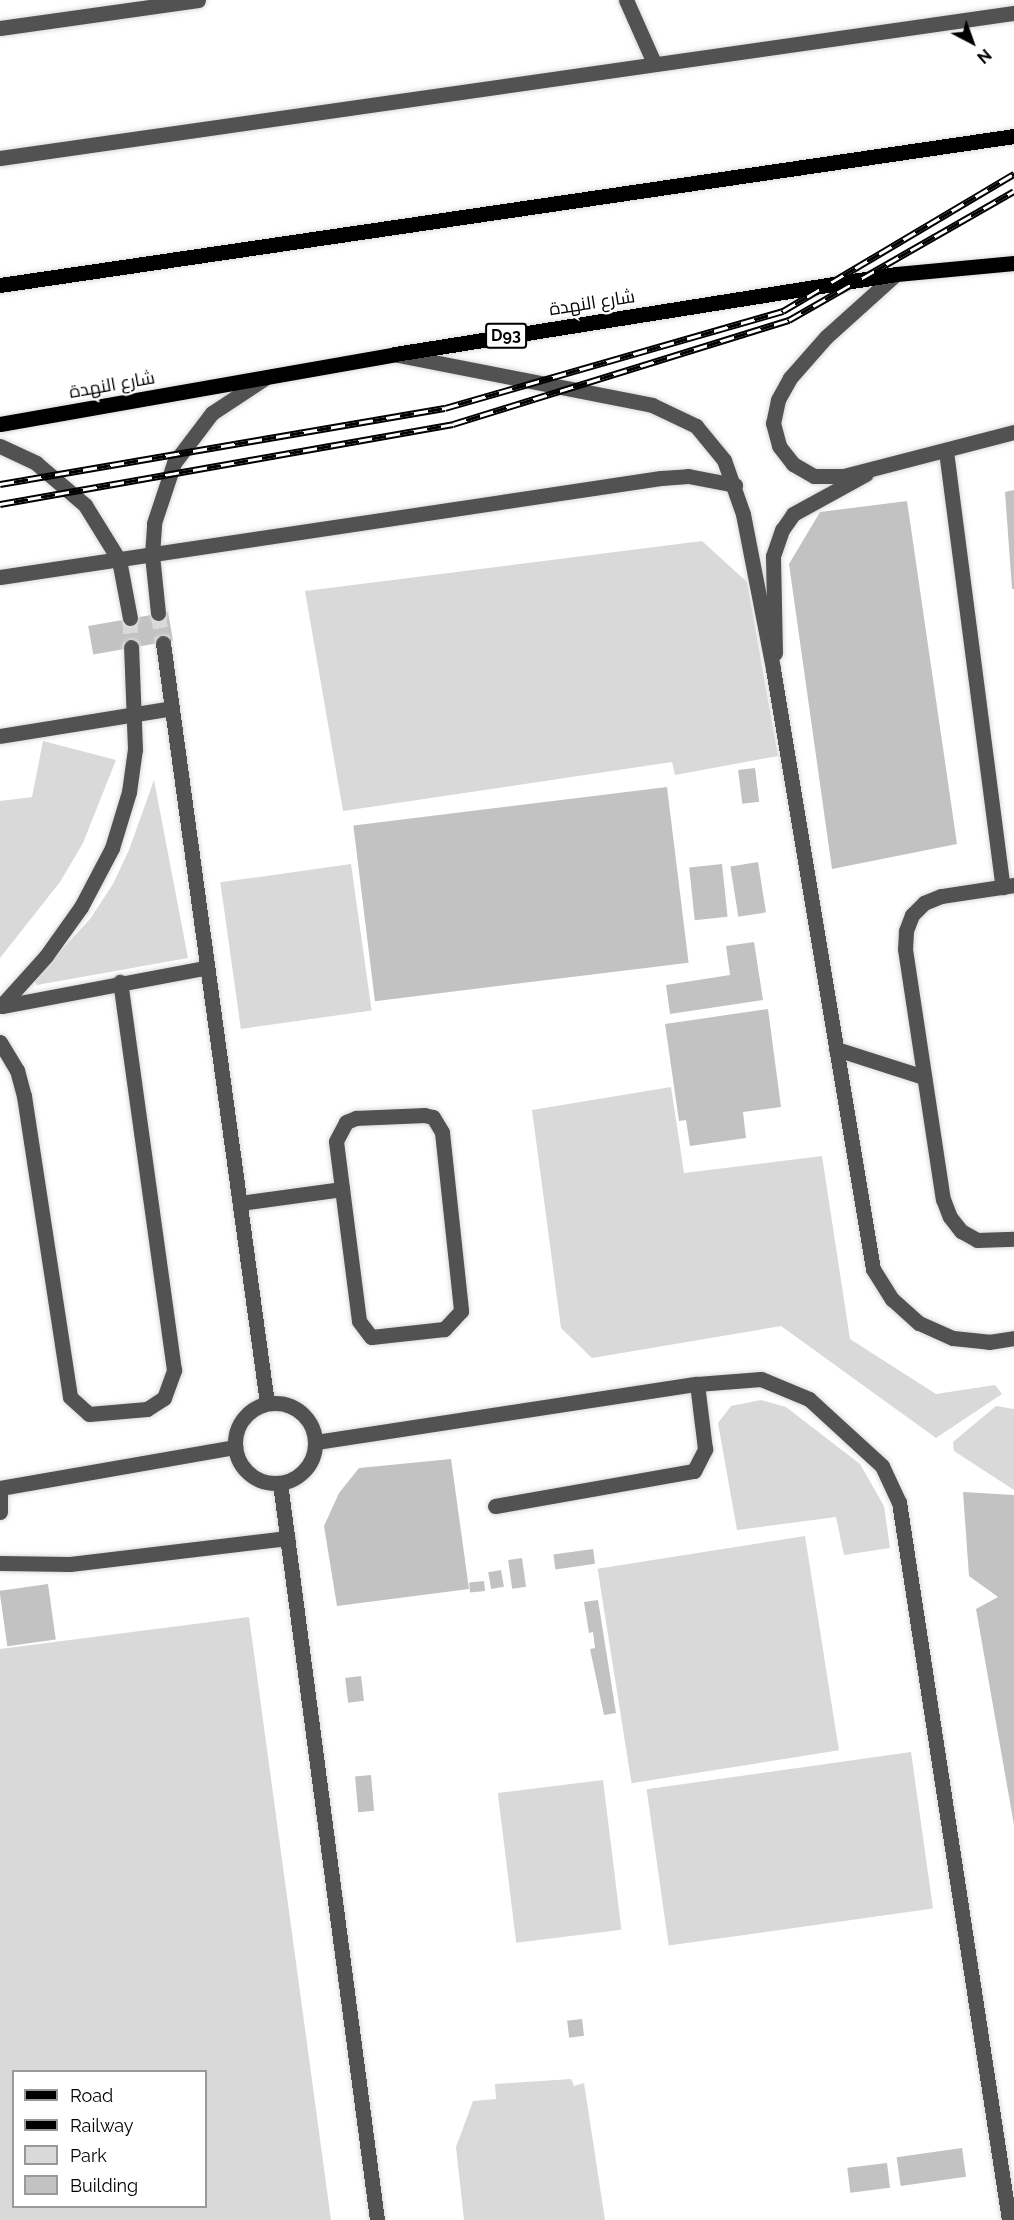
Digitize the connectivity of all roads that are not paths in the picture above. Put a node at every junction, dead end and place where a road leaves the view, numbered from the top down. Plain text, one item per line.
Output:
1 (198, 0) edge
2 (626, 0) edge
3 (1014, 13) edge
4 (0, 28) edge
5 (654, 63) junction
6 (1014, 136) edge
7 (0, 158) edge
8 (1014, 263) edge
9 (897, 274) junction
10 (0, 285) edge
11 (395, 354) junction
12 (265, 378) junction
13 (0, 424) edge
14 (1014, 432) edge
15 (0, 446) edge
16 (946, 450) junction
17 (868, 472) junction
18 (735, 485) junction
19 (152, 555) junction
20 (119, 560) junction
21 (0, 577) edge
22 (158, 613) tunnel mouth
23 (130, 618) tunnel mouth
24 (163, 643) tunnel mouth
25 (131, 647) tunnel mouth
26 (773, 669) junction
27 (172, 708) junction
28 (134, 714) junction
29 (0, 736) edge
30 (1008, 886) edge
31 (205, 968) junction
32 (120, 982) junction
33 (0, 1006) edge
34 (0, 1042) edge
35 (836, 1049) junction
36 (924, 1077) junction
37 (342, 1189) junction
38 (240, 1203) junction
39 (1014, 1239) edge
40 (1014, 1338) edge
41 (697, 1384) junction
42 (267, 1403) junction
43 (316, 1442) junction
44 (235, 1447) junction
45 (280, 1483) junction
46 (0, 1488) edge
47 (0, 1496) edge
48 (495, 1506) dead end
49 (0, 1512) edge
50 (287, 1538) junction
51 (0, 1563) edge
52 (377, 2220) edge
53 (1009, 2220) edge

1 - 4 street
2 - 5 street
3 - 5 street
5 - 7 street
6 - 10 main road
8 - 9 main road, شارع النهدة / D93
9 - 11 main road, شارع النهدة / D93
9 - 17 street
11 - 12 main road, شارع النهدة / D93
11 - 18 street
12 - 13 main road, شارع النهدة / D93
12 - 19 street
14 - 16 street
15 - 20 street
16 - 17 street
16 - 30 street
17 - 26 street
18 - 19 street
18 - 26 street
19 - 20 street
19 - 22 street
20 - 21 street
20 - 23 street
24 - 27 street
25 - 28 street
26 - 35 street
27 - 28 street
27 - 31 street
28 - 29 street
28 - 33 street
30 - 36 street
31 - 32 street
31 - 38 street
32 - 33 street
32 - 34 street
35 - 36 street
35 - 40 street
36 - 39 street
37 - 37 street
37 - 38 street
38 - 42 street
41 - 43 street
41 - 48 street
41 - 53 street
42 - 43 street
42 - 44 street
43 - 45 street
44 - 45 street
44 - 46 street
45 - 50 street
47 - 49 street
50 - 51 street
50 - 52 street

